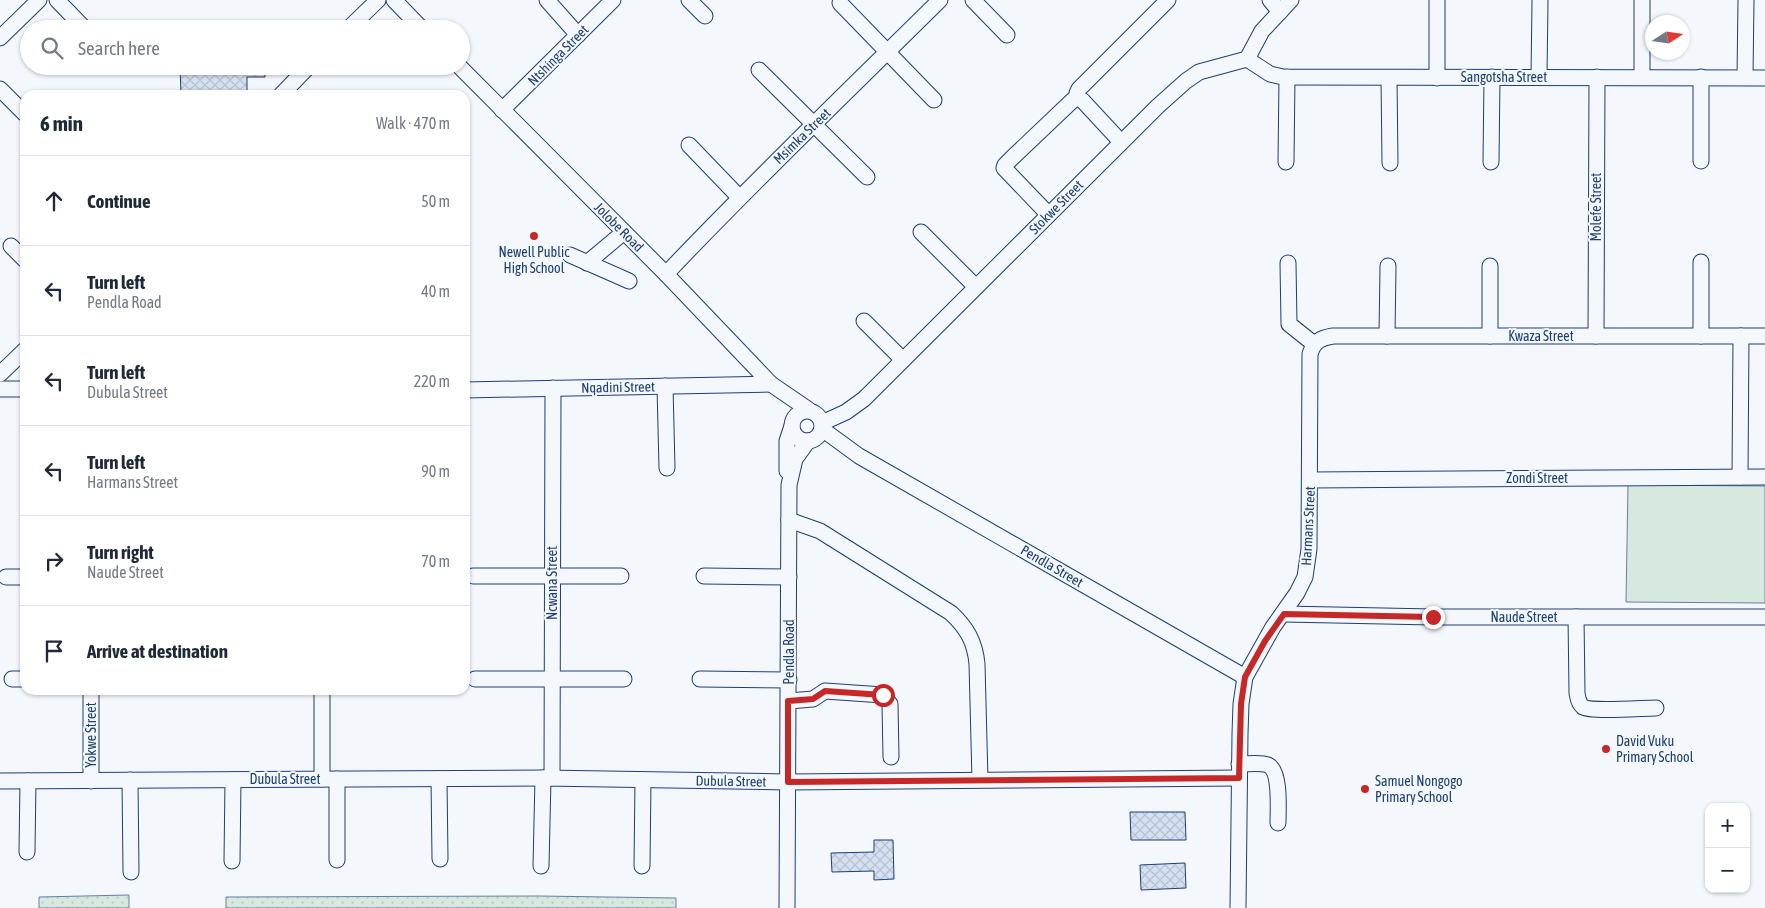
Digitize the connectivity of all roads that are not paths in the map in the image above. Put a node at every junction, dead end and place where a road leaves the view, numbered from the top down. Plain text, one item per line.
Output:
1 (38, 0) edge
2 (57, 0) edge
3 (378, 0) edge
4 (394, 0) edge
5 (547, 0) edge
6 (613, 0) edge
7 (689, 0) edge
8 (940, 0) edge
9 (973, 0) edge
10 (1168, 0) edge
11 (1270, 0) edge
12 (1291, 0) edge
13 (1437, 0) edge
14 (1642, 0) edge
15 (1746, 0) edge
16 (1540, 1) dead end
17 (840, 3) dead end
18 (1280, 12) junction
19 (705, 16) dead end
20 (76, 20) edge
21 (357, 20) edge
22 (413, 20) edge
23 (578, 35) junction
24 (1007, 35) dead end
25 (0, 38) edge
26 (887, 52) junction
27 (1247, 60) junction
28 (759, 70) dead end
29 (300, 75) edge
30 (468, 75) edge
31 (1287, 77) junction
32 (1492, 77) junction
33 (1539, 77) junction
34 (1597, 77) junction
35 (1642, 77) junction
36 (1701, 77) junction
37 (1745, 77) junction
38 (1389, 78) junction
39 (1437, 78) junction
40 (1765, 78) edge
41 (0, 89) edge
42 (285, 90) edge
43 (1078, 98) junction
44 (934, 100) dead end
45 (20, 109) edge
46 (502, 110) junction
47 (814, 126) junction
48 (1121, 142) junction
49 (689, 145) dead end
50 (1701, 161) dead end
51 (1286, 162) dead end
52 (1491, 162) dead end
53 (1390, 163) dead end
54 (866, 177) dead end
55 (739, 197) junction
56 (1048, 214) junction
57 (624, 232) junction
58 (921, 232) dead end
59 (11, 246) dead end
60 (20, 255) edge
61 (570, 255) dead end
62 (1701, 262) dead end
63 (587, 263) junction
64 (1288, 263) dead end
65 (1388, 266) dead end
66 (1490, 266) dead end
67 (666, 274) junction
68 (628, 281) dead end
69 (976, 287) junction
70 (864, 321) dead end
71 (1387, 336) junction
72 (1490, 336) junction
73 (1596, 336) junction
74 (1701, 336) junction
75 (1741, 336) junction
76 (1765, 336) edge
77 (1316, 342) junction
78 (20, 355) edge
79 (903, 360) junction
80 (0, 374) edge
81 (665, 386) junction
82 (774, 386) junction
83 (553, 388) junction
84 (0, 389) edge
85 (20, 389) edge
86 (470, 390) edge
87 (810, 410) junction
88 (792, 425) junction
89 (817, 433) junction
90 (667, 468) dead end
91 (1740, 477) junction
92 (1765, 477) edge
93 (1310, 480) junction
94 (789, 485) junction
95 (789, 520) junction
96 (473, 576) dead end
97 (552, 576) junction
98 (620, 576) dead end
99 (704, 576) dead end
100 (6, 577) dead end
101 (20, 577) edge
102 (789, 577) junction
103 (1284, 614) junction
104 (1765, 616) edge
105 (1576, 617) junction
106 (1245, 677) junction
107 (475, 679) dead end
108 (552, 679) junction
109 (624, 679) dead end
110 (700, 679) dead end
111 (788, 680) junction
112 (91, 695) edge
113 (322, 695) edge
114 (788, 701) junction
115 (1656, 708) dead end
116 (891, 757) dead end
117 (1239, 771) junction
118 (547, 778) junction
119 (330, 779) junction
120 (439, 779) junction
121 (0, 780) edge
122 (28, 780) junction
123 (130, 780) junction
124 (233, 780) junction
125 (643, 780) junction
126 (980, 780) junction
127 (91, 781) junction
128 (788, 782) junction
129 (1278, 823) dead end
130 (27, 852) dead end
131 (440, 859) dead end
132 (337, 860) dead end
133 (232, 861) dead end
134 (540, 866) dead end
135 (642, 866) dead end
136 (131, 872) dead end
137 (788, 908) edge
138 (1238, 908) edge

1 - 25 street
2 - 20 street
3 - 21 street
4 - 22 street
5 - 23 street
6 - 23 street, Ntshinga Street
7 - 19 street
8 - 26 street, Msimka Street
9 - 24 street
10 - 43 street
11 - 18 street
12 - 18 street
13 - 39 street
14 - 35 street
15 - 37 street
16 - 33 street
17 - 26 street
18 - 27 street
23 - 46 street, Ntshinga Street
26 - 44 street
26 - 47 street, Msimka Street
27 - 31 street, Sangotsha Street
27 - 48 street, Stokwe Street
28 - 47 street
29 - 42 street
30 - 46 street, Jolobe Road
31 - 38 street, Sangotsha Street
31 - 51 street
32 - 33 street, Sangotsha Street
32 - 39 street, Sangotsha Street
32 - 52 street
33 - 34 street, Sangotsha Street
34 - 35 street, Sangotsha Street
34 - 73 street, Molefe Street
35 - 36 street, Sangotsha Street
36 - 37 street, Sangotsha Street
36 - 50 street
37 - 40 street, Sangotsha Street
38 - 39 street, Sangotsha Street
38 - 53 street
41 - 45 street
43 - 48 street
43 - 56 street
46 - 57 street, Jolobe Road
47 - 54 street
47 - 55 street, Msimka Street
48 - 56 street, Stokwe Street
49 - 55 street
55 - 67 street, Msimka Street
56 - 69 street, Stokwe Street
57 - 63 street
57 - 67 street, Jolobe Road
58 - 69 street
59 - 60 street
61 - 63 street
62 - 74 street
63 - 68 street
64 - 77 street
65 - 71 street
66 - 72 street
67 - 82 street, Jolobe Road
69 - 79 street, Stokwe Street
70 - 79 street
71 - 72 street, Kwaza Street
71 - 77 street, Kwaza Street
72 - 73 street, Kwaza Street
73 - 74 street, Kwaza Street
74 - 75 street, Kwaza Street
75 - 76 street, Kwaza Street
75 - 91 street
77 - 93 street, Harmans Street
78 - 80 street
79 - 89 street, Stokwe Street
81 - 82 street, Nqadini Street
81 - 83 street, Nqadini Street
81 - 90 street
82 - 87 street, Jolobe Road
82 - 88 street, Jolobe Road
83 - 86 street, Nqadini Street
83 - 97 street, Ncwana Street
84 - 85 street
87 - 88 street
87 - 89 street
88 - 89 street
88 - 94 street, Pendla Road
89 - 94 street, Pendla Road
89 - 106 street, Pendla Street
91 - 92 street, Zondi Street
91 - 93 street, Zondi Street
93 - 103 street, Harmans Street
94 - 95 street, Pendla Road
95 - 102 street, Pendla Road
95 - 126 street
96 - 97 street
97 - 98 street
97 - 108 street, Ncwana Street
99 - 102 street
100 - 101 street
102 - 111 street, Pendla Road
103 - 105 street, Naude Street
103 - 106 street, Harmans Street
104 - 105 street, Naude Street
105 - 115 street
106 - 117 street, Harmans Street
107 - 108 street
108 - 109 street
108 - 118 street, Ncwana Street
110 - 111 street
111 - 114 street, Pendla Road
112 - 127 street, Yokwe Street
113 - 119 street
114 - 116 street
114 - 128 street, Pendla Road
117 - 126 street, Dubula Street
117 - 129 street, Dubula Street
117 - 138 street, Harmans Street
118 - 120 street, Dubula Street
118 - 125 street, Dubula Street
118 - 134 street
119 - 120 street, Dubula Street
119 - 124 street, Dubula Street
119 - 132 street, Dubula Street
120 - 131 street
121 - 122 street, Dubula Street
122 - 127 street, Dubula Street
122 - 130 street
123 - 124 street, Dubula Street
123 - 127 street, Dubula Street
123 - 136 street
124 - 133 street, Dubula Street
125 - 128 street, Dubula Street
125 - 135 street
126 - 128 street, Dubula Street
128 - 137 street, Pendla Road

